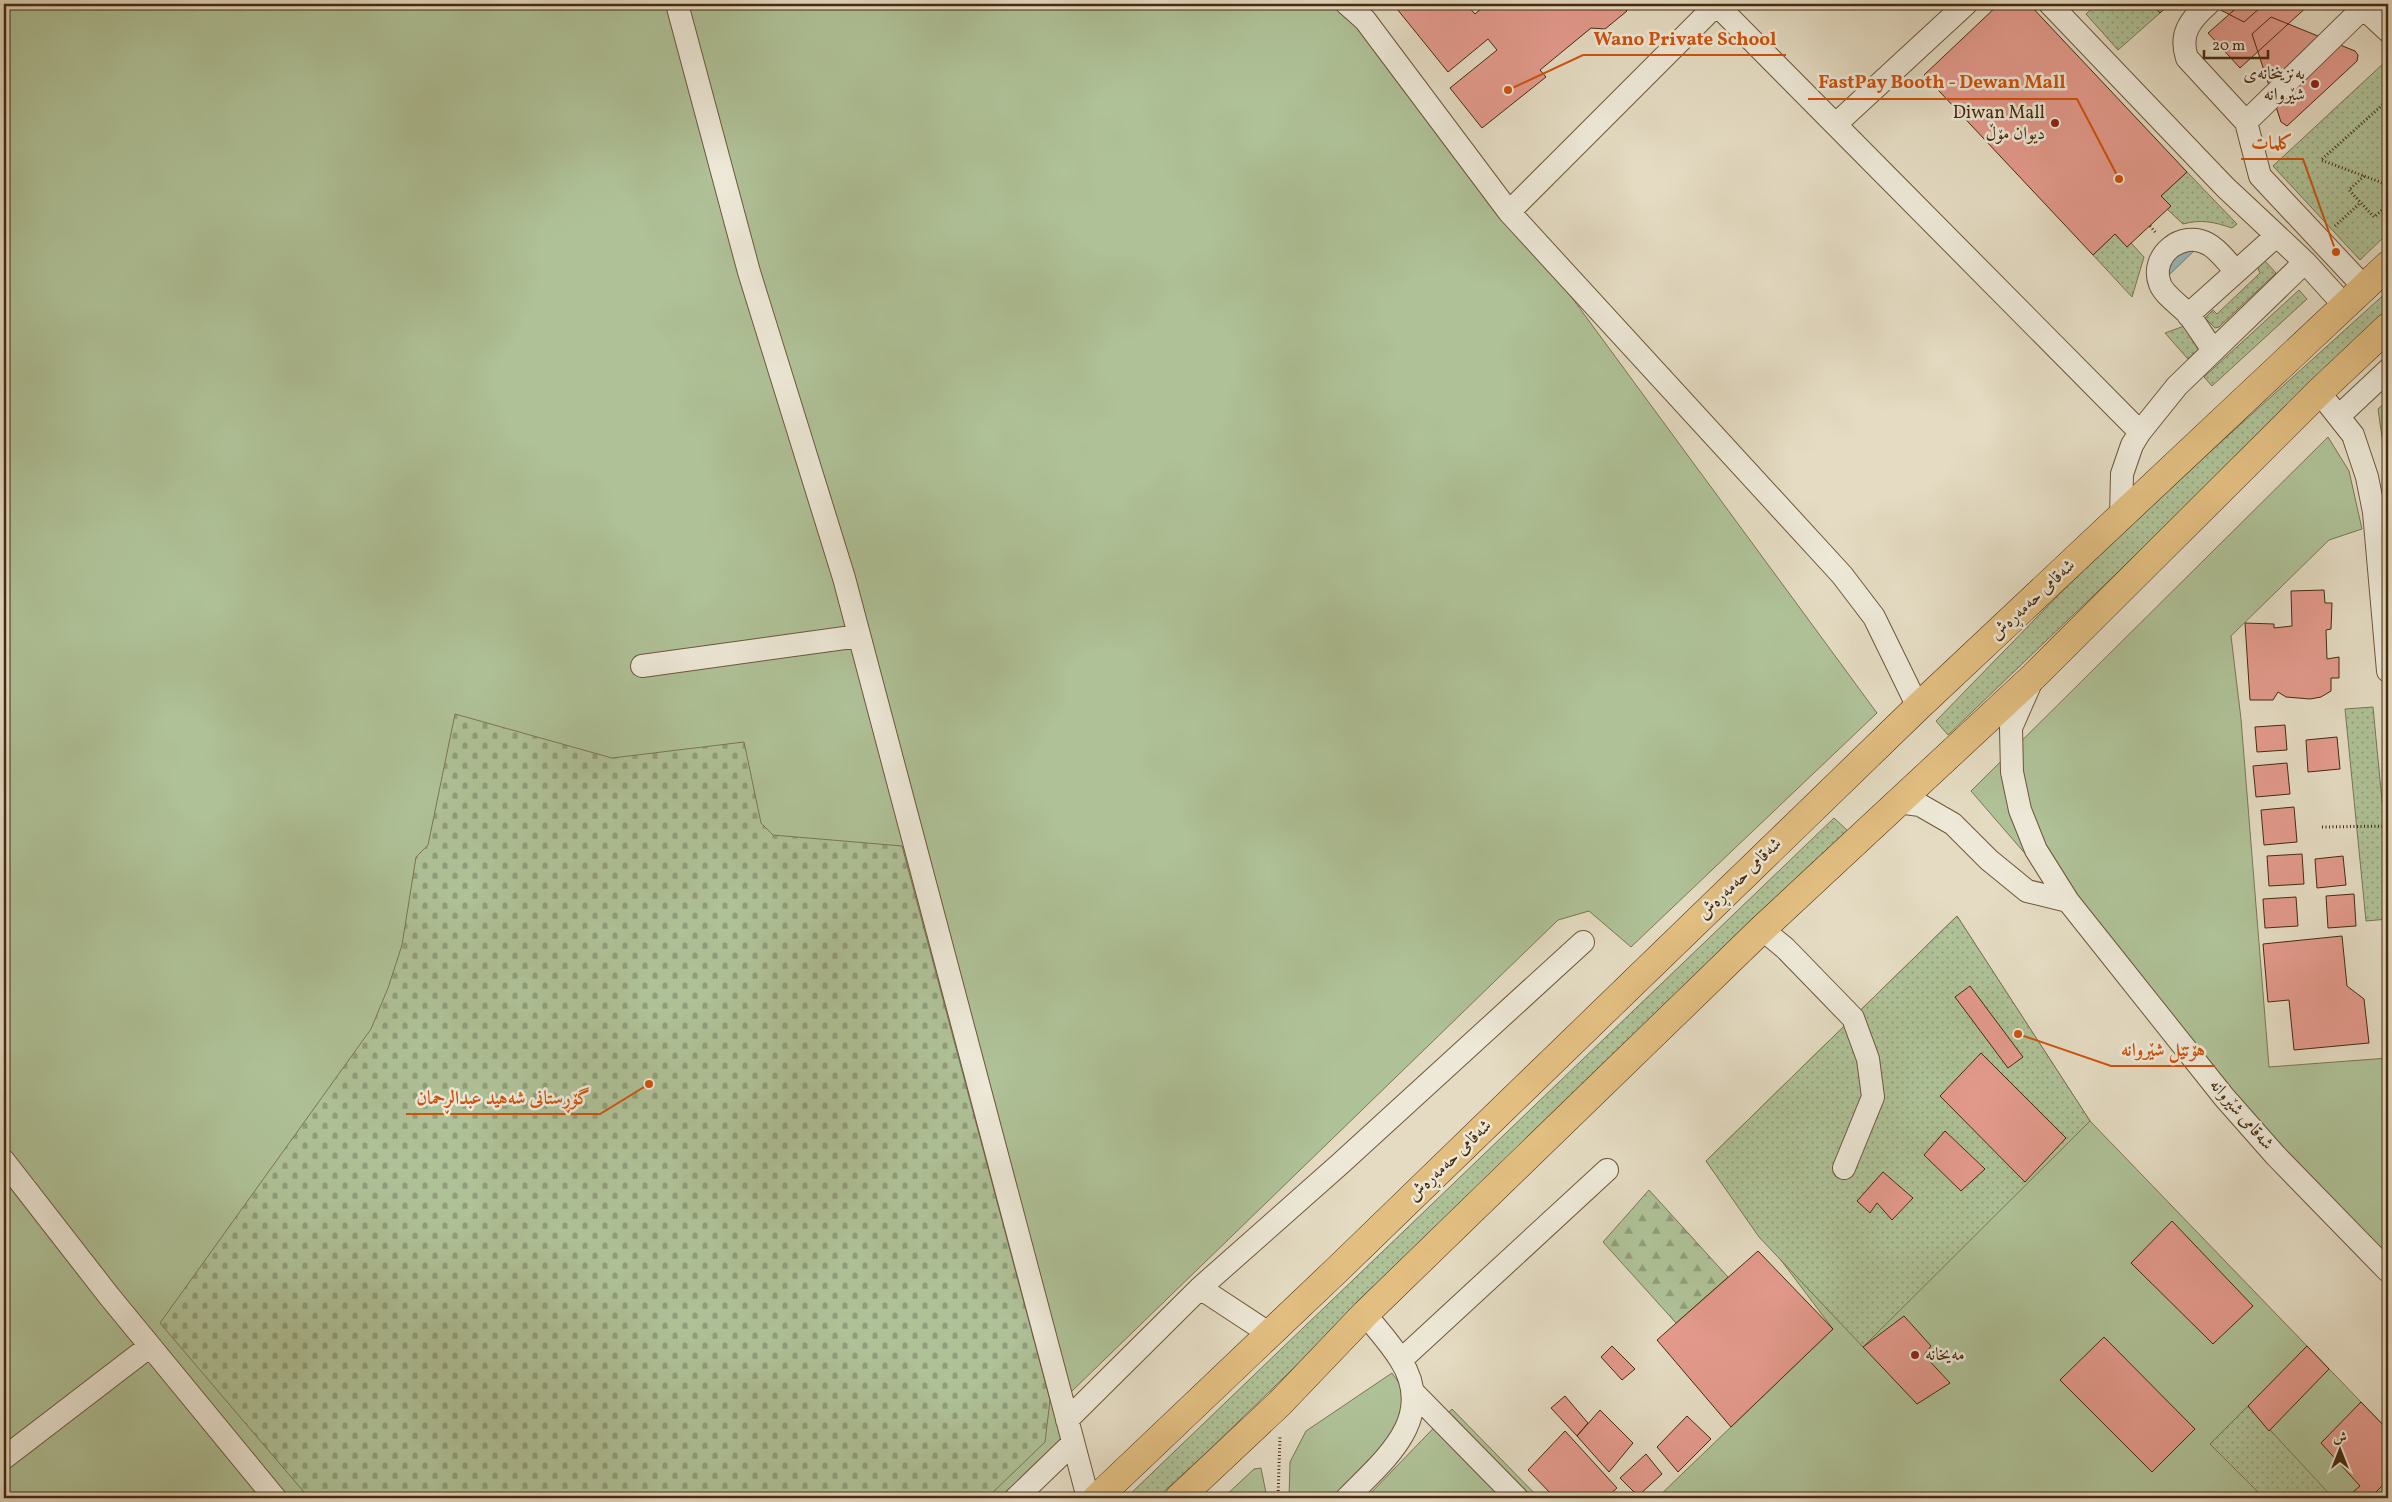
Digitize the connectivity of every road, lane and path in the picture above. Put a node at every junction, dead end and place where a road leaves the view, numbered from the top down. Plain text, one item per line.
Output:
1 (677, 4) edge
2 (1347, 4) edge
3 (1717, 4) edge
4 (1966, 4) edge
5 (2208, 4) edge
6 (2361, 6) edge
7 (2063, 8) edge
8 (2388, 31) edge
9 (2388, 100) edge
10 (2246, 122) junction
11 (1836, 124) junction
12 (2364, 176) junction
13 (2388, 186) edge
14 (2360, 203) junction
15 (2388, 205) edge
16 (1509, 212) junction
17 (2332, 230) dead end
18 (2276, 236) junction
19 (2305, 262) junction
20 (2388, 265) edge
21 (2235, 270) junction
22 (2355, 297) junction
23 (2188, 315) junction
24 (2388, 327) edge
25 (2213, 350) junction
26 (2388, 370) edge
27 (2319, 392) junction
28 (2339, 416) junction
29 (2140, 432) junction
30 (2121, 518) junction
31 (859, 636) junction
32 (642, 666) dead end
33 (2388, 671) edge
34 (2034, 676) junction
35 (1918, 707) junction
36 (1898, 802) junction
37 (2388, 826) edge
38 (2322, 827) dead end
39 (2068, 901) junction
40 (1762, 929) junction
41 (1582, 942) dead end
42 (4, 1161) edge
43 (1844, 1168) dead end
44 (1607, 1170) dead end
45 (2388, 1271) edge
46 (1200, 1288) junction
47 (1365, 1314) junction
48 (1270, 1334) junction
49 (150, 1346) junction
50 (1401, 1360) junction
51 (1412, 1391) junction
52 (1278, 1404) junction
53 (1067, 1420) junction
54 (1073, 1443) junction
55 (4, 1458) edge
56 (275, 1498) edge
57 (1016, 1498) edge
58 (1088, 1498) edge
59 (1097, 1498) edge
60 (1179, 1498) edge
61 (1278, 1498) edge
62 (1347, 1498) edge
63 (1517, 1498) edge

1 - 31 street
2 - 16 street
3 - 11 street
3 - 16 street
4 - 11 street
5 - 10 street
6 - 8 street
6 - 10 street
7 - 18 street
9 - 12 path
10 - 22 street
11 - 29 street
12 - 13 path
12 - 14 path
14 - 15 path
14 - 17 path
16 - 35 street
18 - 19 street
18 - 21 street
19 - 22 street
19 - 25 street
20 - 22 highway, شەقامی حەمەڕەش
21 - 23 street
21 - 23 street
22 - 30 highway, شەقامی حەمەڕەش
23 - 25 street
24 - 27 highway
25 - 29 street
26 - 28 street
27 - 28 street
27 - 34 highway
28 - 33 street
29 - 30 street
30 - 35 highway, شەقامی حەمەڕەش
31 - 32 street
31 - 53 street
34 - 36 highway
34 - 39 street, شەقامی شێروانە
35 - 48 highway, شەقامی حەمەڕەش
36 - 39 street
36 - 40 highway
37 - 38 path
39 - 45 street, شەقامی شێروانە
40 - 43 street
40 - 47 highway
41 - 46 street
42 - 49 street
44 - 50 street
46 - 48 street
46 - 53 street
47 - 50 street
47 - 52 highway
48 - 59 highway, شەقامی حەمەڕەش
49 - 55 street
49 - 56 street
50 - 51 street
51 - 62 street
51 - 63 street
52 - 60 highway
52 - 61 path
53 - 54 street
54 - 57 street
54 - 58 street

